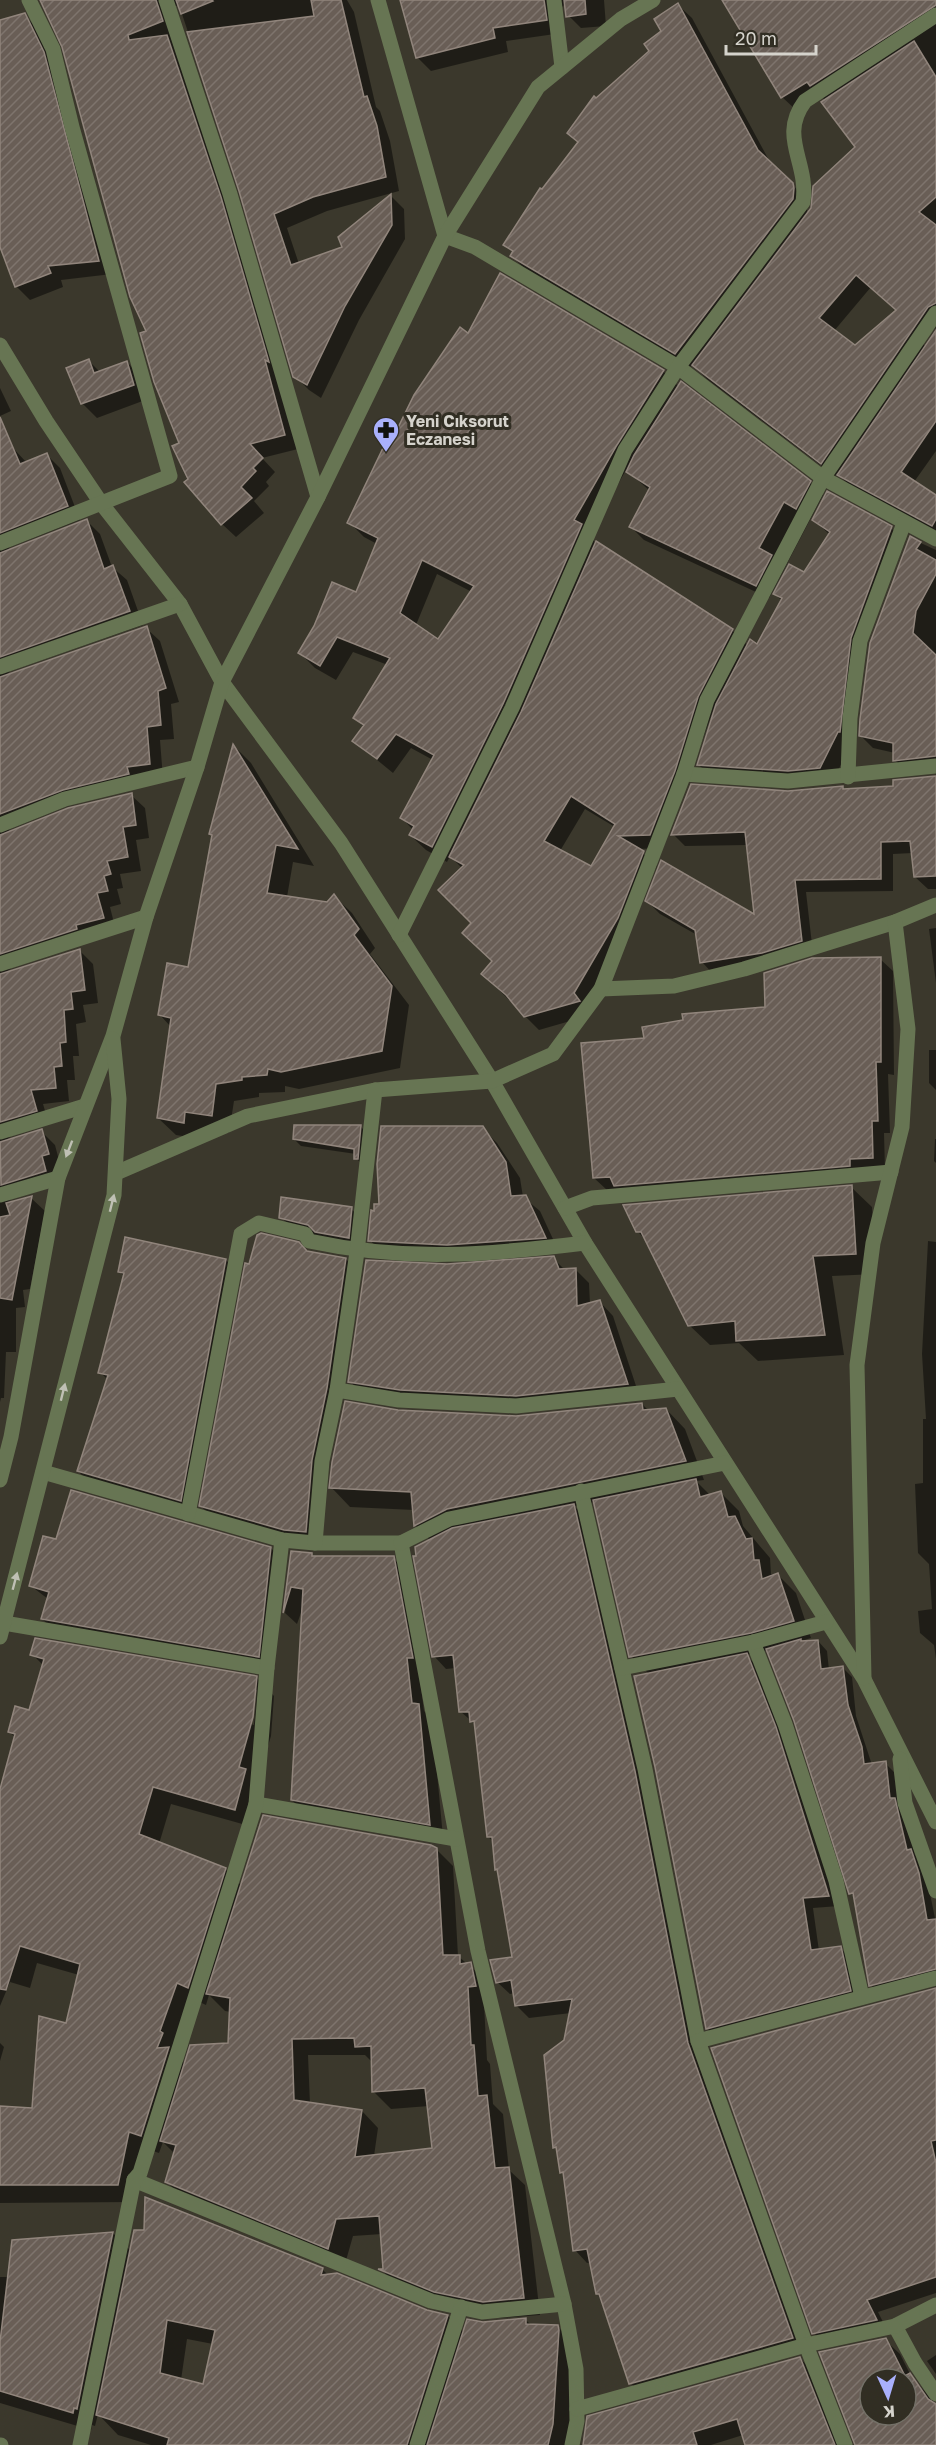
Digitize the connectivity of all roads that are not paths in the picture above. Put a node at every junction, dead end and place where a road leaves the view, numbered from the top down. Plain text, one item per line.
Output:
1 (28, 0) edge
2 (166, 0) edge
3 (378, 0) edge
4 (554, 0) edge
5 (652, 0) edge
6 (936, 15) edge
7 (562, 68) junction
8 (445, 236) junction
9 (936, 314) edge
10 (0, 345) edge
11 (678, 367) junction
12 (822, 478) junction
13 (318, 497) junction
14 (101, 503) junction
15 (904, 524) junction
16 (936, 539) edge
17 (0, 543) edge
18 (180, 604) junction
19 (0, 667) edge
20 (222, 682) junction
21 (936, 766) edge
22 (197, 767) junction
23 (684, 774) junction
24 (848, 777) junction
25 (0, 825) edge
26 (936, 905) edge
27 (146, 917) junction
28 (895, 922) junction
29 (399, 935) junction
30 (0, 964) edge
31 (601, 989) junction
32 (113, 1036) junction
33 (492, 1081) junction
34 (375, 1090) junction
35 (85, 1106) junction
36 (0, 1132) edge
37 (891, 1172) junction
38 (116, 1173) junction
39 (58, 1178) junction
40 (0, 1195) edge
41 (565, 1208) junction
42 (585, 1243) junction
43 (357, 1252) junction
44 (678, 1389) junction
45 (337, 1390) junction
46 (3, 1457) edge
47 (725, 1463) junction
48 (43, 1472) junction
49 (0, 1480) edge
50 (581, 1491) junction
51 (188, 1514) junction
52 (282, 1540) junction
53 (315, 1543) junction
54 (401, 1543) junction
55 (826, 1622) junction
56 (2, 1630) edge
57 (753, 1642) junction
58 (267, 1668) junction
59 (622, 1668) junction
60 (864, 1679) junction
61 (899, 1749) junction
62 (255, 1804) junction
63 (936, 1822) edge
64 (456, 1839) junction
65 (936, 1891) edge
66 (936, 1978) edge
67 (862, 1997) junction
68 (698, 2041) junction
69 (134, 2180) junction
70 (564, 2304) junction
71 (936, 2305) edge
72 (461, 2307) junction
73 (896, 2326) junction
74 (806, 2345) junction
75 (936, 2394) edge
76 (576, 2409) junction
77 (80, 2445) edge
78 (417, 2445) edge
79 (572, 2445) edge
80 (845, 2445) edge

1 - 14 street
2 - 13 street
3 - 8 street
4 - 7 street
5 - 7 street
6 - 11 street
7 - 8 street
8 - 11 street
8 - 13 street
9 - 12 street
10 - 14 street
11 - 12 street
11 - 29 street
12 - 15 street
12 - 23 street
13 - 20 street
14 - 17 street
14 - 18 street
15 - 16 street
15 - 24 street
18 - 19 street
18 - 20 street
20 - 22 street
20 - 29 street
21 - 24 street
22 - 25 street
22 - 27 street
23 - 24 street
23 - 31 street
26 - 28 street
27 - 30 street
27 - 32 street
28 - 31 street
28 - 37 street
29 - 33 street
31 - 33 street
32 - 35 street
32 - 38 street
33 - 34 street
33 - 41 street
34 - 38 street
34 - 43 street
35 - 36 street
35 -> 39 street
37 - 41 street
37 - 60 street
48 -> 38 street
39 - 40 street
39 - 46 street
41 - 42 street
42 - 43 street
42 - 44 street
43 - 45 street
43 - 51 street
44 - 45 street
44 - 47 street
45 - 53 street
46 - 49 street
47 - 50 street
47 - 55 street
48 - 51 street
56 -> 48 street
50 - 54 street
50 - 59 street
51 - 52 street
52 - 53 street
52 - 58 street
53 - 54 street
54 - 64 street
55 - 57 street
55 - 60 street
56 - 58 street
57 - 59 street
57 - 67 street
58 - 62 street
59 - 68 street
60 - 61 street
61 - 63 street
61 - 65 street
62 - 64 street
62 - 69 street
64 - 70 street
66 - 67 street
67 - 68 street
68 - 74 street
69 - 72 street
69 - 77 street
70 - 72 street
70 - 76 street
71 - 73 street
72 - 78 street
73 - 74 street
73 - 75 street
74 - 76 street
74 - 80 street
76 - 79 street

